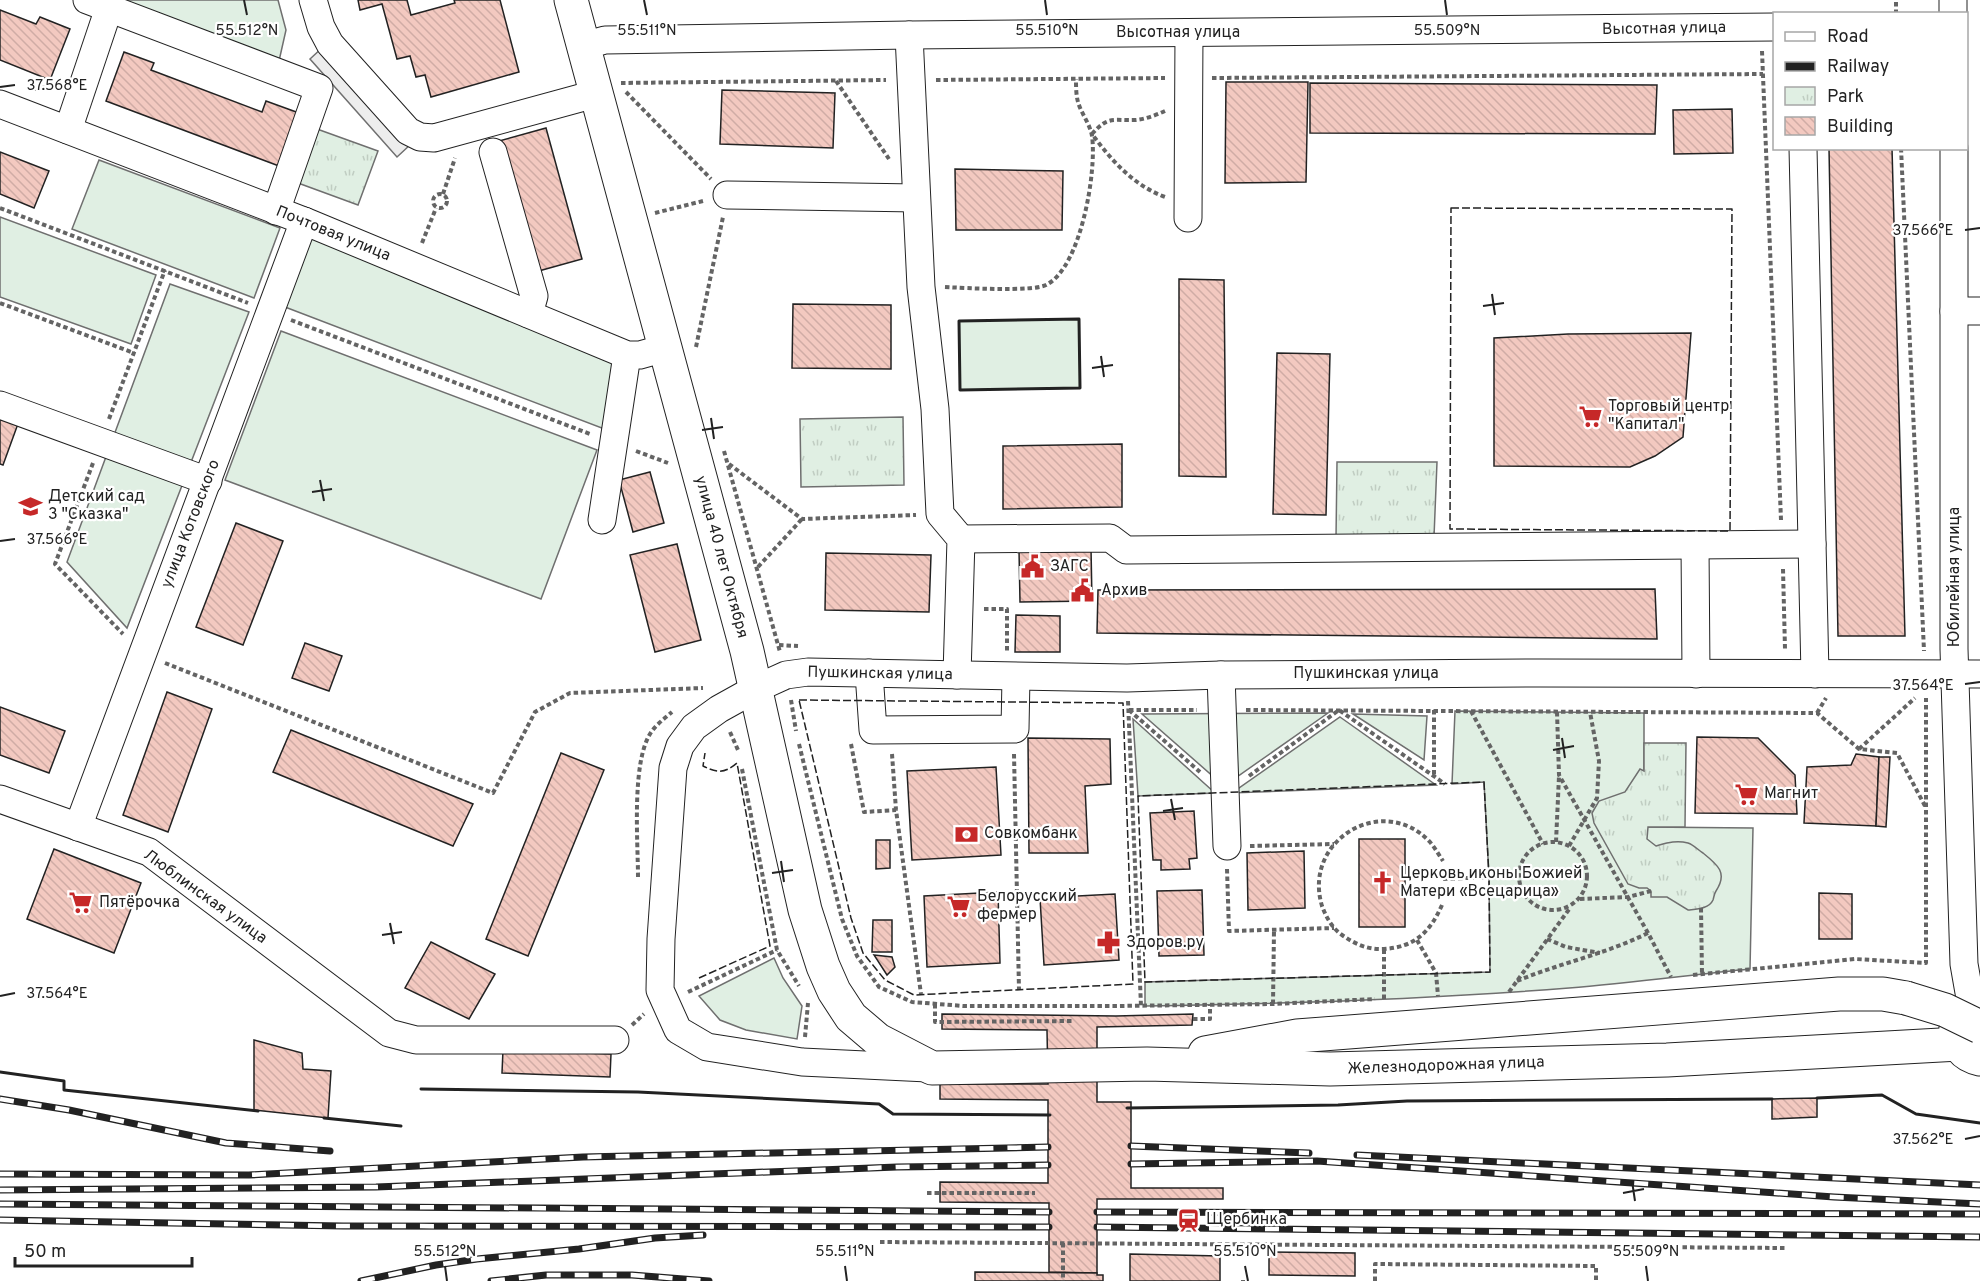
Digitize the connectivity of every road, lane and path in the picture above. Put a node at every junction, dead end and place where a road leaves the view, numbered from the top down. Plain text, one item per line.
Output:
1 (313, 0) edge
2 (571, 0) edge
3 (98, 4) edge
4 (1768, 27) edge
5 (1189, 33) junction
6 (909, 35) junction
7 (583, 46) junction
8 (1076, 79) dead end
9 (835, 80) dead end
10 (606, 88) junction
11 (1189, 99) junction
12 (0, 104) edge
13 (68, 130) junction
14 (1092, 134) junction
15 (1803, 150) edge
16 (1900, 150) edge
17 (1954, 150) edge
18 (493, 152) dead end
19 (889, 159) dead end
20 (728, 195) junction
21 (916, 198) junction
22 (0, 208) edge
23 (436, 208) junction
24 (276, 211) junction
25 (1188, 212) joint
26 (651, 214) dead end
27 (304, 221) junction
28 (419, 249) dead end
29 (165, 270) junction
30 (921, 287) junction
31 (0, 303) edge
32 (270, 311) junction
33 (1967, 311) edge
34 (529, 314) junction
35 (680, 351) junction
36 (134, 353) junction
37 (627, 355) junction
38 (0, 405) edge
39 (100, 442) junction
40 (614, 443) junction
41 (729, 463) dead end
42 (669, 464) dead end
43 (208, 481) junction
44 (940, 514) junction
45 (602, 519) dead end
46 (802, 519) junction
47 (961, 539) junction
48 (1782, 544) junction
49 (1812, 544) junction
50 (1695, 545) junction
51 (757, 568) dead end
52 (959, 608) junction
53 (142, 654) junction
54 (869, 673) junction
55 (1696, 674) junction
56 (1786, 674) junction
57 (957, 675) junction
58 (1221, 675) junction
59 (1968, 675) edge
60 (1012, 677) junction
61 (1127, 678) junction
62 (1822, 682) junction
63 (1925, 682) junction
64 (707, 688) dead end
65 (755, 689) junction
66 (1129, 710) junction
67 (1222, 710) junction
68 (1339, 710) junction
69 (1434, 710) junction
70 (1471, 711) junction
71 (1557, 712) junction
72 (1590, 712) junction
73 (1817, 713) junction
74 (850, 736) dead end
75 (1859, 749) junction
76 (738, 750) dead end
77 (893, 770) dead end
78 (1014, 772) dead end
79 (1559, 776) junction
80 (1434, 777) junction
81 (1445, 784) dead end
82 (1224, 793) junction
83 (0, 798) edge
84 (1926, 807) junction
85 (896, 810) junction
86 (1584, 819) junction
87 (78, 827) junction
88 (1556, 842) junction
89 (1334, 844) junction
90 (1543, 844) junction
91 (1227, 846) junction
92 (1569, 846) junction
93 (1443, 861) dead end
94 (1519, 876) junction
95 (1443, 879) dead end
96 (1651, 891) dead end
97 (1628, 897) junction
98 (1580, 899) junction
99 (1442, 905) dead end
100 (1571, 906) junction
101 (1701, 908) dead end
102 (1335, 928) junction
103 (1274, 930) junction
104 (1648, 933) junction
105 (1546, 939) junction
106 (1417, 940) junction
107 (1384, 949) junction
108 (777, 950) junction
109 (1604, 953) junction
110 (1926, 963) dead end
111 (1702, 974) dead end
112 (1671, 977) dead end
113 (1517, 981) junction
114 (802, 990) dead end
115 (1019, 990) dead end
116 (1518, 992) dead end
117 (1499, 993) dead end
118 (1509, 993) junction
119 (921, 994) dead end
120 (1438, 996) junction
121 (1449, 996) dead end
122 (1427, 997) dead end
123 (1395, 998) dead end
124 (809, 999) dead end
125 (1384, 999) junction
126 (666, 1002) junction
127 (935, 1004) dead end
128 (1274, 1004) junction
129 (1210, 1005) junction
130 (964, 1006) dead end
131 (1141, 1006) junction
132 (1192, 1019) dead end
133 (1074, 1021) dead end
134 (1974, 1027) edge
135 (615, 1040) dead end
136 (802, 1062) junction
137 (1147, 1064) junction
138 (932, 1068) junction
139 (927, 1193) dead end
140 (1035, 1193) dead end
141 (880, 1242) dead end
142 (1063, 1243) junction
143 (1786, 1248) dead end
144 (1063, 1281) edge
145 (1375, 1281) edge
146 (1596, 1281) edge

1 - 10 street
2 - 7 main road, улица 40 лет Октября
3 - 13 street
3 - 24 street
4 - 5 street, Высотная улица
4 - 48 path
5 - 6 street, Высотная улица
5 - 11 street
6 - 7 street, Высотная улица
6 - 21 street
7 - 10 main road, улица 40 лет Октября
8 - 14 path
9 - 19 path
10 - 20 path
10 - 35 main road, улица 40 лет Октября
11 - 14 path
11 - 25 street
12 - 13 street, Почтовая улица
13 - 24 street, Почтовая улица
14 - 25 path
14 - 30 path
15 - 49 street
16 - 63 path
17 - 33 street, Юбилейная улица
18 - 34 street
20 - 21 street
20 - 26 path
20 - 35 path
21 - 30 street
22 - 29 path
23 - 23 path
23 - 28 path
24 - 27 street, Почтовая улица
27 - 32 street, улица Котовского
27 - 34 street, Почтовая улица
29 - 32 path
29 - 36 path
30 - 44 street
31 - 36 path
32 - 40 path
32 - 43 street, улица Котовского
33 - 59 street, Юбилейная улица
34 - 37 street, Почтовая улица
35 - 37 street
35 - 65 main road, улица 40 лет Октября
36 - 39 path
37 - 40 street
38 - 39 street
39 - 43 street
39 - 53 path
40 - 42 path
40 - 45 street
41 - 46 path
43 - 53 street, улица Котовского
44 - 46 path
44 - 47 street
46 - 51 path
47 - 50 street
47 - 52 street
48 - 49 street
48 - 50 street
48 - 56 path
49 - 62 street
50 - 55 street
52 - 57 street
52 - 60 path
53 - 64 path
53 - 87 street, улица Котовского
54 - 57 street, Пушкинская улица
54 - 60 street
54 - 65 street, Пушкинская улица
55 - 56 street, Пушкинская улица
55 - 58 street, Пушкинская улица
56 - 62 street, Пушкинская улица
57 - 60 street, Пушкинская улица
58 - 61 street, Пушкинская улица
58 - 67 street
59 - 63 street, Пушкинская улица
59 - 134 street, Юбилейная улица
60 - 61 street, Пушкинская улица
61 - 66 path
62 - 63 street, Пушкинская улица
62 - 73 path
63 - 75 path
63 - 84 path
65 - 126 street, Пушкинская улица
65 - 138 main road, улица 40 лет Октября
66 - 67 path
66 - 82 path
66 - 131 path
67 - 68 path
67 - 82 street
68 - 69 path
68 - 80 path
68 - 82 path
69 - 70 path
69 - 80 path
70 - 71 path
70 - 90 path
71 - 72 path
71 - 79 path
72 - 73 path
72 - 86 path
73 - 75 path
74 - 85 path
75 - 84 path
76 - 108 path
77 - 85 path
78 - 115 path
79 - 86 path
79 - 88 path
80 - 81 path
82 - 91 street
83 - 87 street, Люблинская улица
84 - 110 path
85 - 119 path
86 - 92 path
86 - 97 path
87 - 135 street, Люблинская улица
88 - 90 path
88 - 92 path
89 - 91 path
89 - 93 path
89 - 102 path
90 - 94 path
91 - 103 path
92 - 98 path
94 - 95 path
94 - 100 path
96 - 97 path
97 - 98 path
97 - 104 path
98 - 100 path
99 - 106 path
100 - 105 path
101 - 111 path
102 - 103 path
102 - 107 path
103 - 128 path
104 - 109 path
104 - 112 path
105 - 109 path
105 - 113 path
106 - 107 path
106 - 120 path
107 - 125 path
108 - 114 path
108 - 126 path
109 - 113 path
113 - 118 path
116 - 118 path
117 - 118 path
120 - 121 path
120 - 122 path
123 - 125 path
124 - 136 path
125 - 128 path
126 - 136 street, Пушкинская улица
127 - 133 path
128 - 129 path
129 - 131 path
129 - 132 path
130 - 131 path
134 - 137 main road, Железнодорожная улица
134 - 137 main road, bridge
136 - 138 street, Пушкинская улица
137 - 138 main road, Железнодорожная улица
139 - 140 path
141 - 142 path
142 - 143 path
142 - 144 path
145 - 146 path

